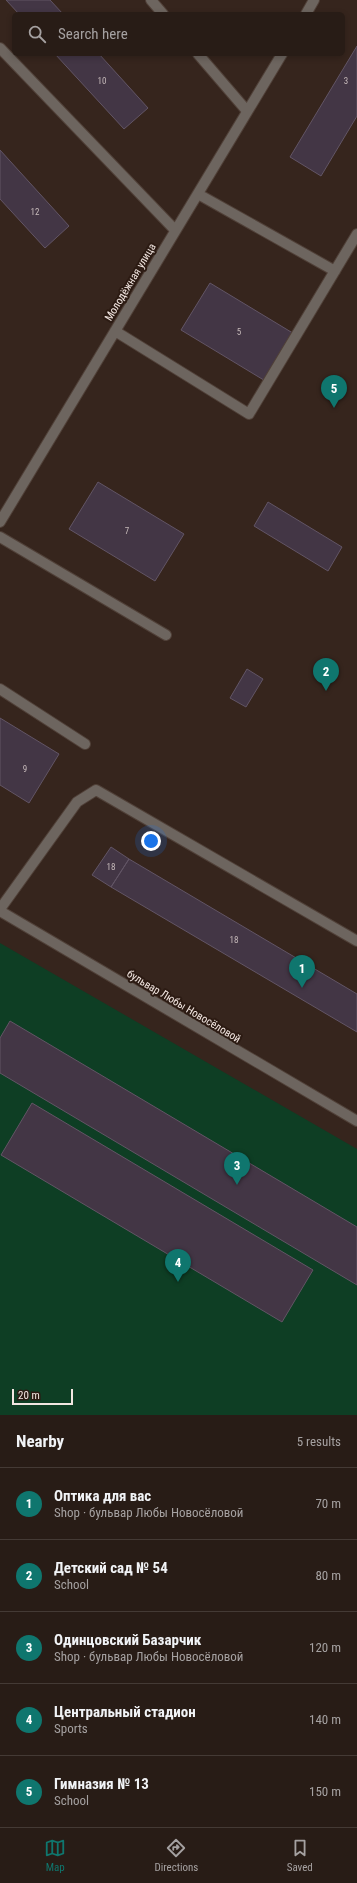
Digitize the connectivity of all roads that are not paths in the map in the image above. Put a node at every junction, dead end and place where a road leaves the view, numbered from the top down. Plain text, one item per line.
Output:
1 (151, 0) edge
2 (314, 0) edge
3 (161, 12) edge
4 (307, 12) edge
5 (0, 48) edge
6 (200, 56) edge
7 (281, 56) edge
8 (247, 111) junction
9 (198, 194) junction
10 (175, 230) junction
11 (357, 234) edge
12 (335, 271) junction
13 (115, 331) junction
14 (0, 522) edge
15 (0, 537) edge
16 (166, 635) dead end
17 (0, 689) edge
18 (85, 744) dead end
19 (0, 910) edge
20 (357, 941) edge
21 (357, 1122) edge

1 - 3 street
2 - 4 street
5 - 10 street
6 - 8 street
7 - 8 street, Молодёжная улица
8 - 9 street, Молодёжная улица
9 - 10 street, Молодёжная улица
9 - 12 street
10 - 13 street, Молодёжная улица
11 - 12 street
12 - 13 street
13 - 14 street, Молодёжная улица
15 - 16 street
17 - 18 street
19 - 20 street
19 - 21 street, бульвар Любы Новосёловой

